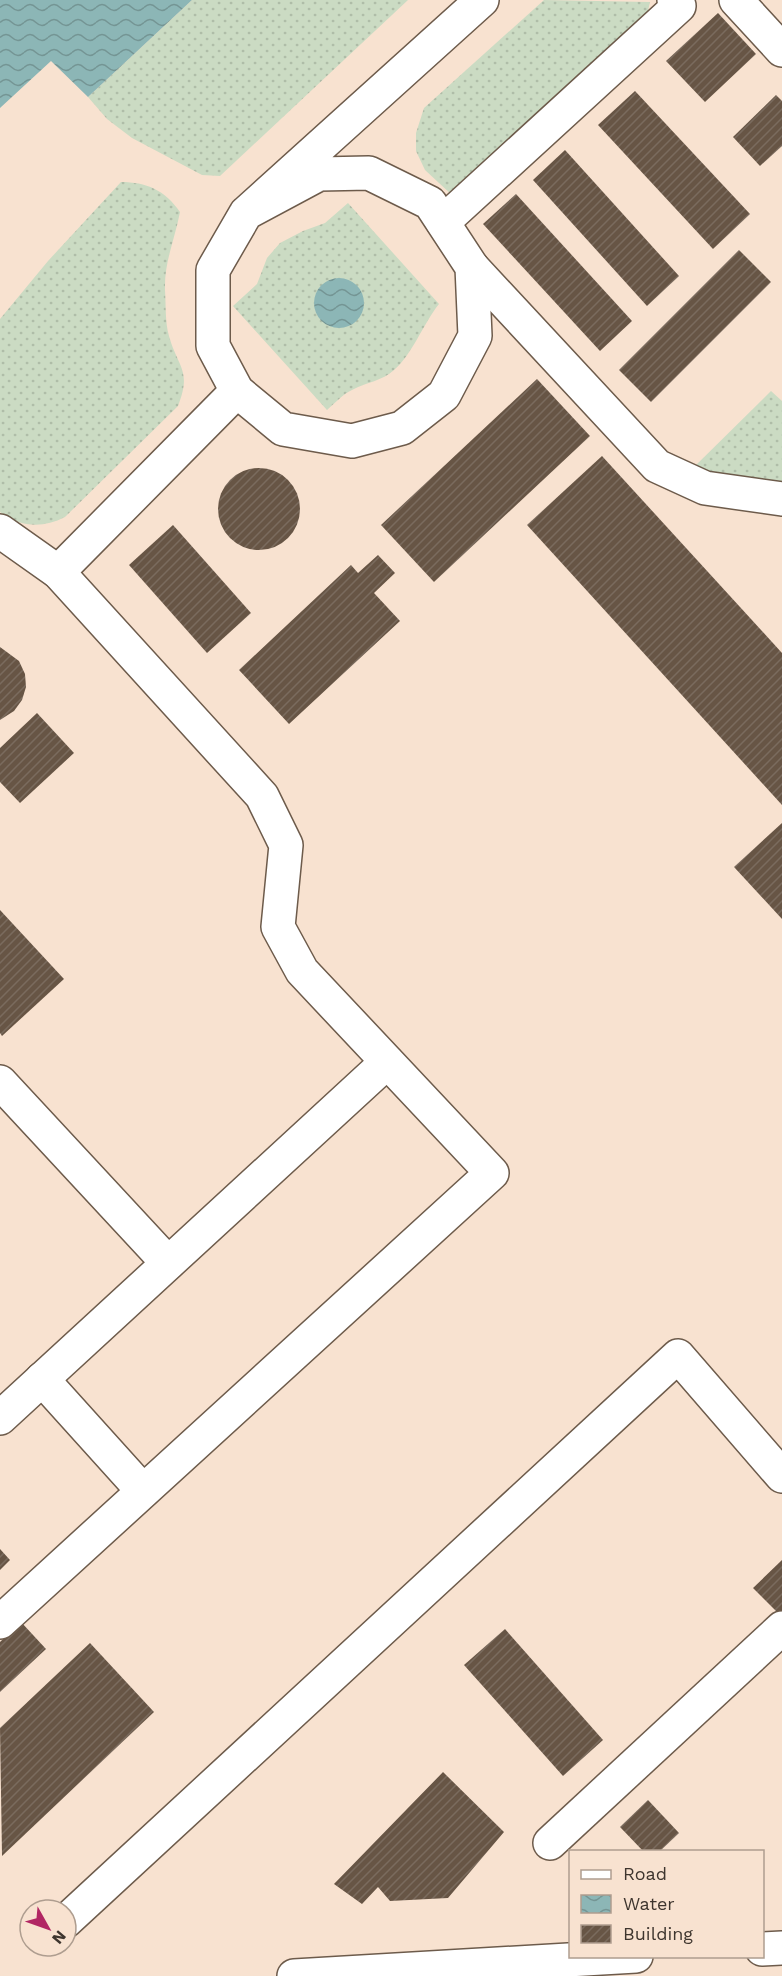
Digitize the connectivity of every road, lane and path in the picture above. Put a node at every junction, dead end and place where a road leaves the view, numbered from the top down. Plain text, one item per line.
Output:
1 (482, 0) edge
2 (736, 0) edge
3 (680, 2) edge
4 (782, 50) edge
5 (246, 213) junction
6 (443, 222) junction
7 (472, 267) junction
8 (237, 391) junction
9 (782, 499) edge
10 (0, 531) edge
11 (58, 572) junction
12 (387, 1062) junction
13 (0, 1082) edge
14 (168, 1263) junction
15 (42, 1379) junction
16 (0, 1418) edge
17 (782, 1476) edge
18 (143, 1491) junction
19 (0, 1622) edge
20 (782, 1628) edge
21 (550, 1843) dead end
22 (78, 1910) edge
23 (782, 1948) edge
24 (764, 1949) edge
25 (602, 1958) edge
26 (294, 1976) edge

1 - 5 street
2 - 4 street
3 - 6 street
5 - 6 street
5 - 8 street
6 - 7 street
7 - 8 street
7 - 9 street
8 - 11 street
10 - 11 street
11 - 12 street
12 - 14 street
12 - 18 street
13 - 14 street
14 - 15 street
15 - 16 street
15 - 18 street
17 - 22 street
18 - 19 street
20 - 21 street
23 - 24 street
25 - 26 street

